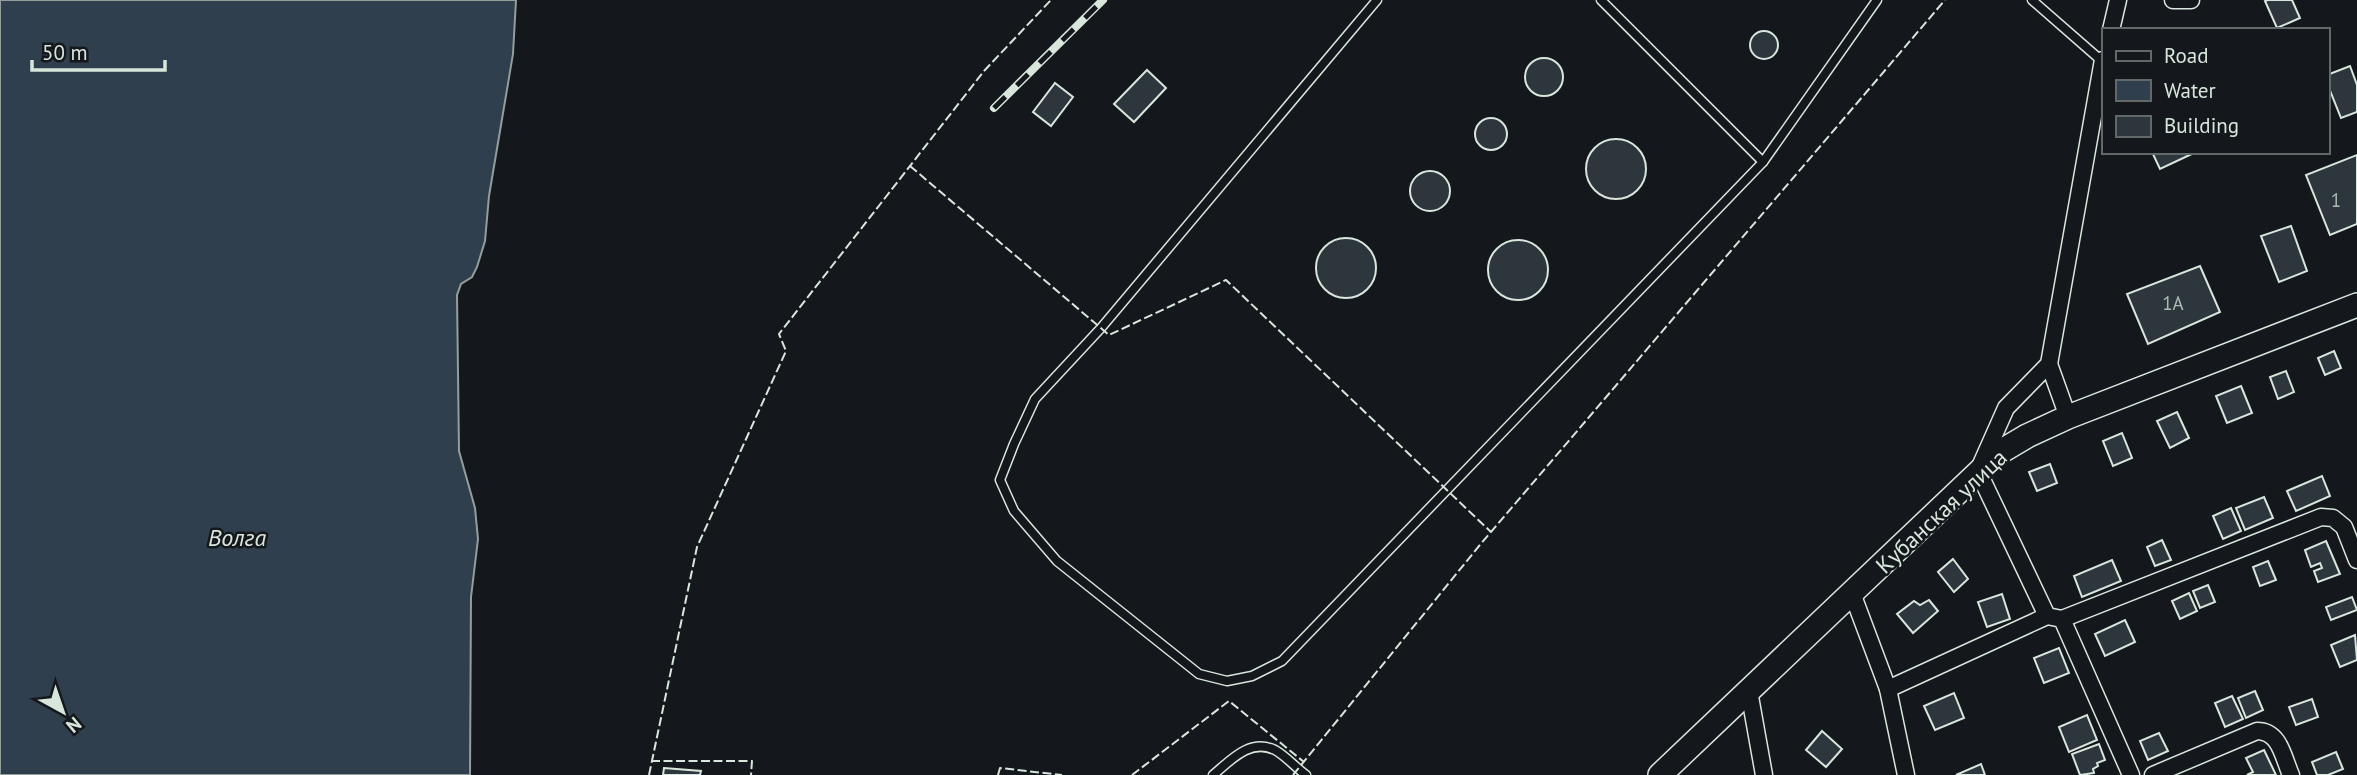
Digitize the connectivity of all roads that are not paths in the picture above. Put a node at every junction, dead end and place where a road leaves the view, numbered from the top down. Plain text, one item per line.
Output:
1 (1377, 0) edge
2 (1601, 0) edge
3 (1877, 0) edge
4 (2032, 0) edge
5 (2118, 0) edge
6 (2173, 0) edge
7 (2190, 0) edge
8 (2111, 28) edge
9 (2102, 60) edge
10 (2102, 67) edge
11 (1763, 162) junction
12 (2357, 305) edge
13 (2049, 364) junction
14 (2068, 417) junction
15 (1978, 471) junction
16 (2357, 560) edge
17 (1852, 593) junction
18 (2055, 617) junction
19 (1888, 689) junction
20 (1749, 691) junction
21 (1213, 775) edge
22 (1306, 775) edge
23 (1660, 775) edge
24 (1764, 775) edge
25 (1906, 775) edge
26 (2131, 775) edge
27 (2154, 775) edge
28 (2291, 775) edge

1 - 11 lane
2 - 11 lane
3 - 11 lane
4 - 9 lane
5 - 8 street
6 - 7 street
10 - 13 street
12 - 14 street, Кубанская улица
13 - 14 street
13 - 15 street
14 - 15 street, Кубанская улица
15 - 17 street, Кубанская улица
15 - 18 street
16 - 18 street
17 - 19 street
17 - 20 street, Кубанская улица
18 - 19 street
18 - 26 street
19 - 25 street
20 - 23 street, Кубанская улица
20 - 24 street
21 - 22 lane
27 - 28 street

